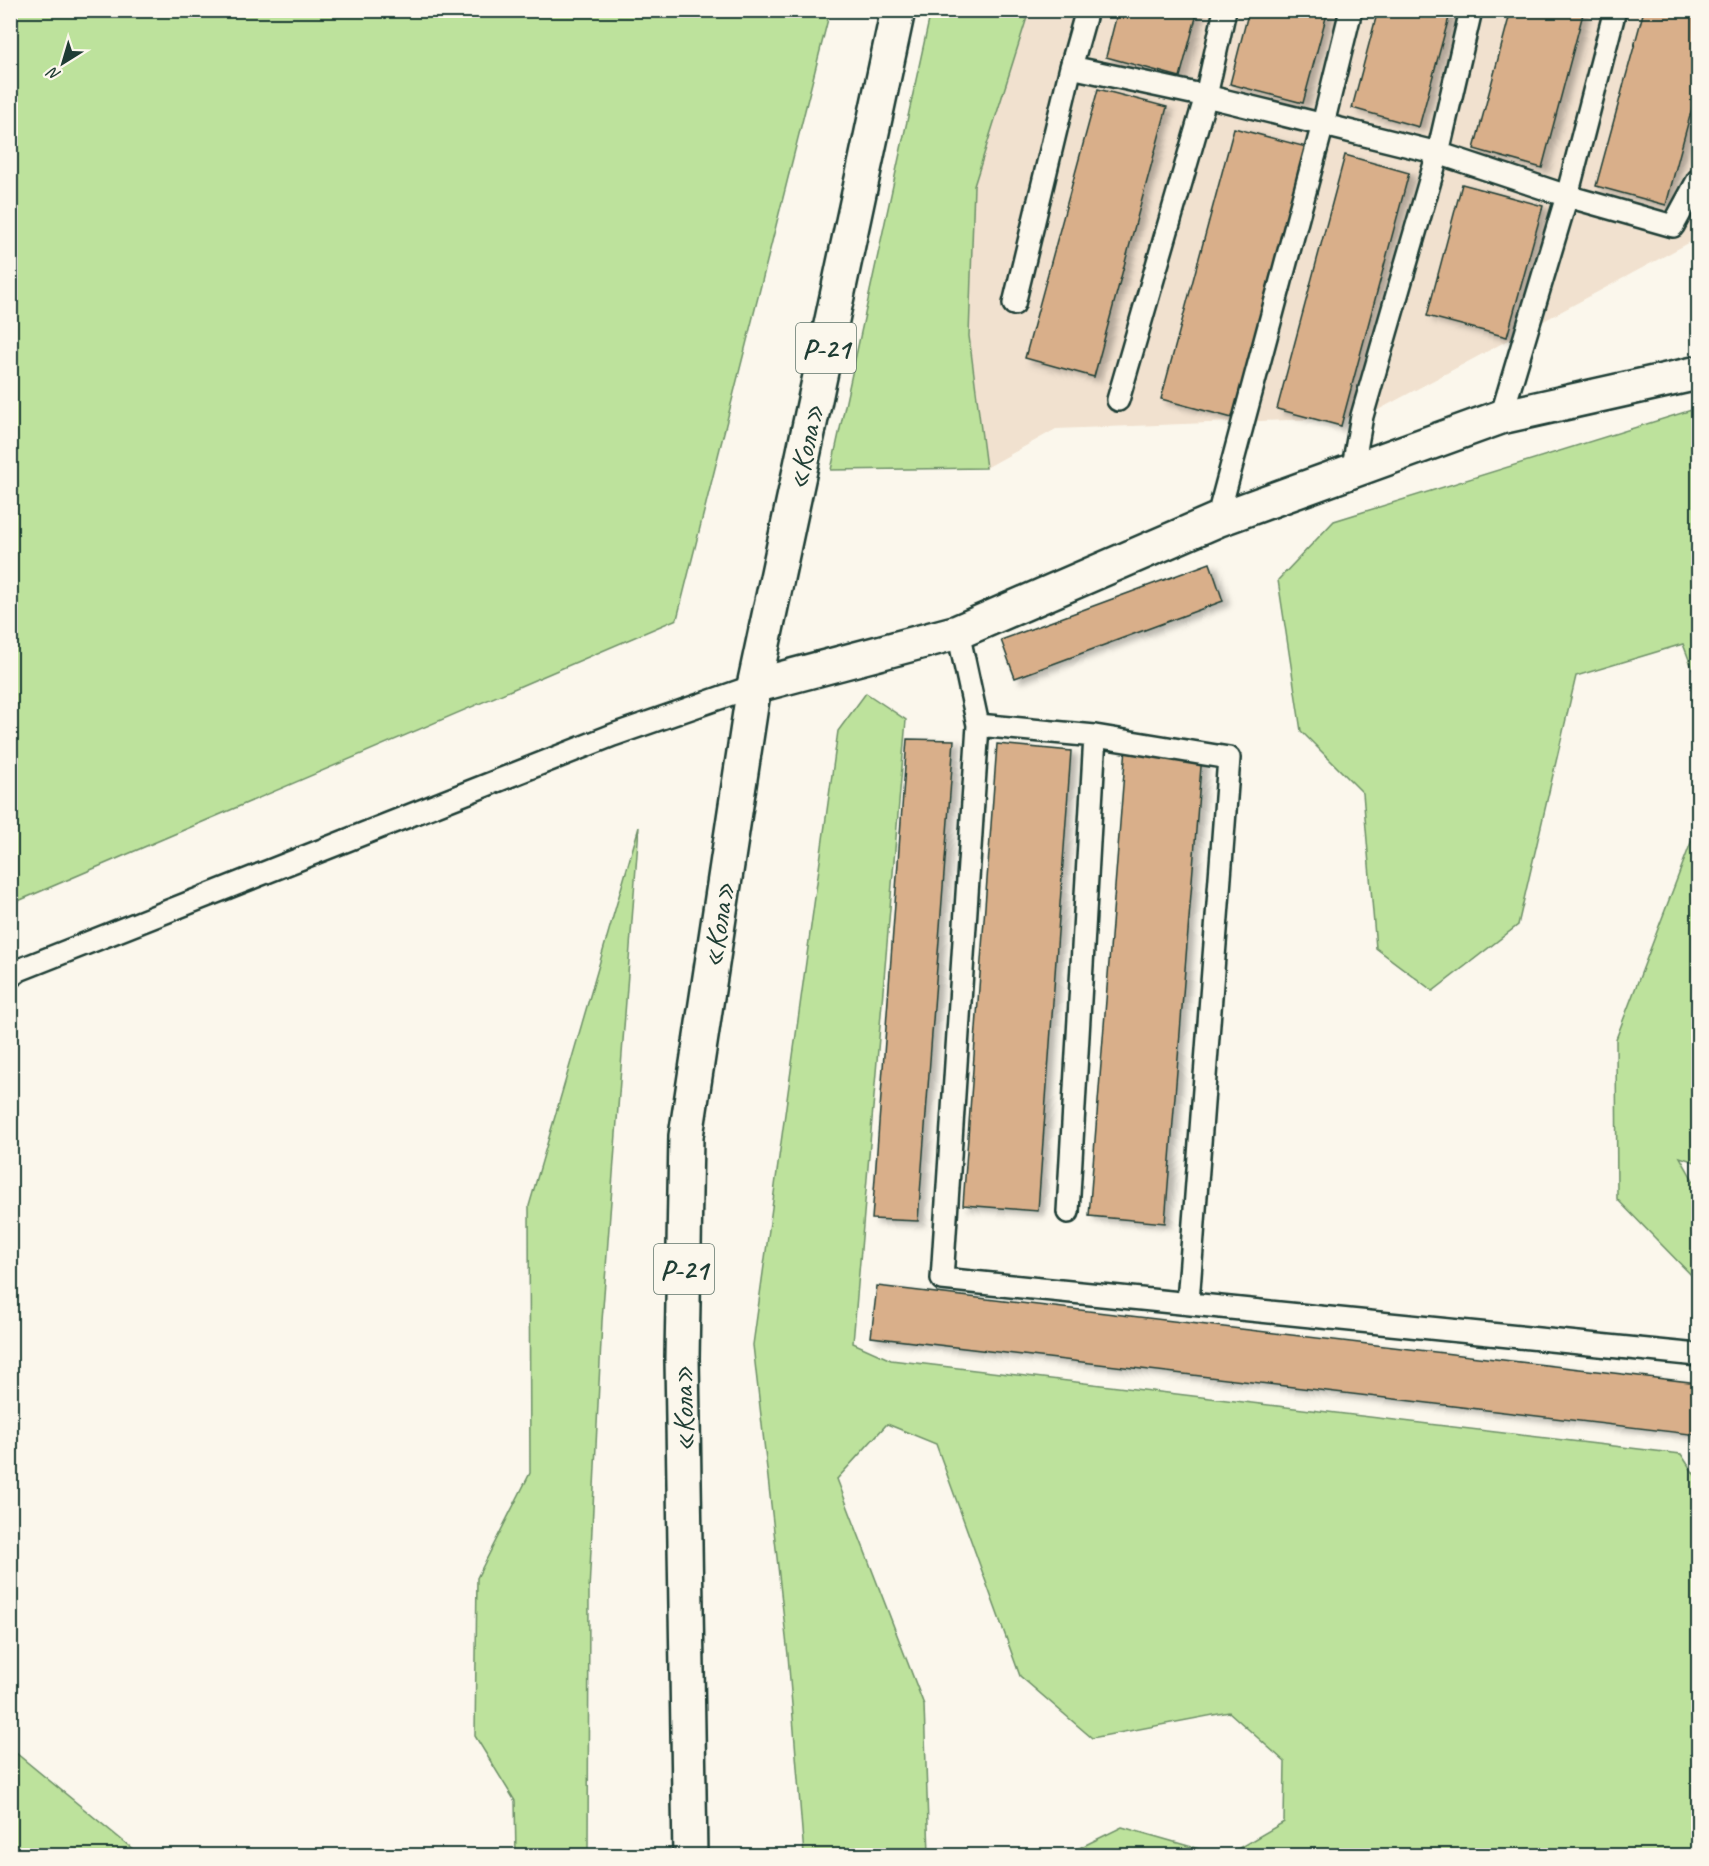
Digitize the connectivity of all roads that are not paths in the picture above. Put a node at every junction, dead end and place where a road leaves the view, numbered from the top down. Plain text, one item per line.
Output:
1 (898, 10) edge
2 (1087, 10) edge
3 (1225, 10) edge
4 (1351, 10) edge
5 (1471, 10) edge
6 (1615, 10) edge
7 (1071, 67) junction
8 (1206, 96) junction
9 (1323, 124) junction
10 (1438, 153) junction
11 (1698, 180) edge
12 (1567, 196) junction
13 (1014, 304) dead end
14 (1698, 373) edge
15 (1118, 400) dead end
16 (1501, 417) junction
17 (1352, 472) junction
18 (1217, 520) junction
19 (958, 632) junction
20 (754, 687) junction
21 (978, 726) junction
22 (1095, 736) junction
23 (10, 977) edge
24 (1068, 1212) dead end
25 (1188, 1302) junction
26 (1698, 1355) edge
27 (690, 1856) edge

1 - 20 main road, «Кола» / Р-21
2 - 7 lane
3 - 8 lane
4 - 9 lane
5 - 10 lane
6 - 12 lane
7 - 8 lane
7 - 13 lane
8 - 9 lane
8 - 15 lane
9 - 10 lane
9 - 18 lane
10 - 12 lane
10 - 17 lane
11 - 12 lane
12 - 16 lane
14 - 16 main road
16 - 17 main road
17 - 18 main road
18 - 19 main road
19 - 20 main road
19 - 21 lane
20 - 23 lane
20 - 27 main road, «Кола» / Р-21
21 - 22 lane
21 - 25 lane
22 - 24 lane
22 - 25 lane
25 - 26 lane

